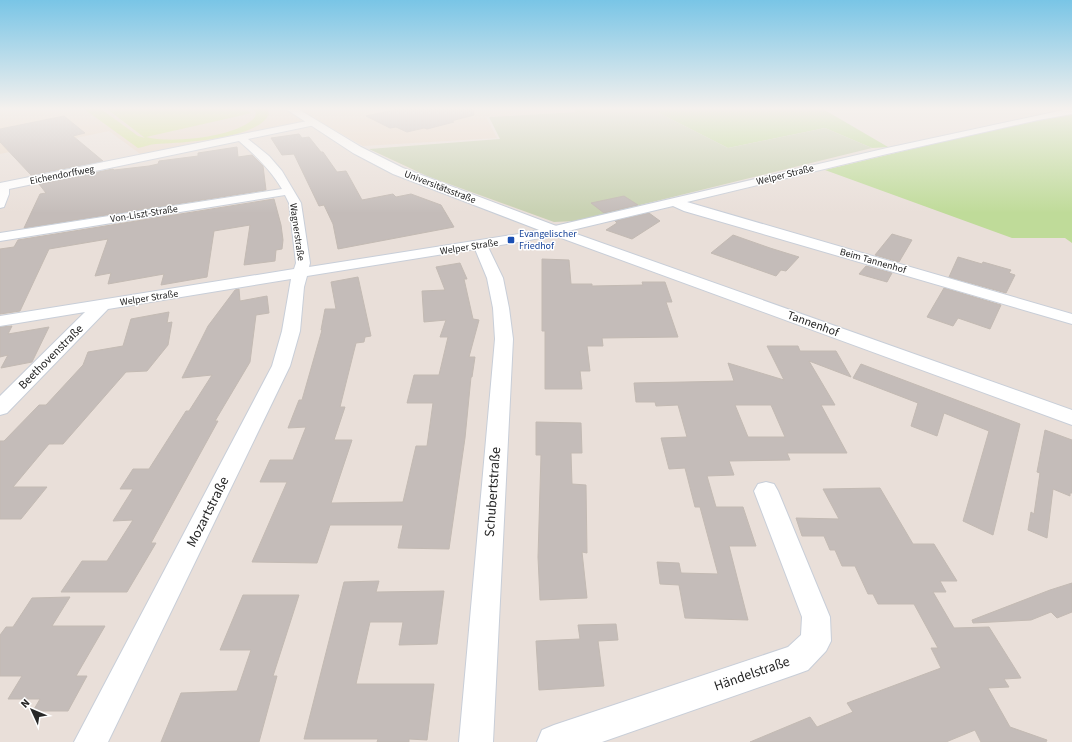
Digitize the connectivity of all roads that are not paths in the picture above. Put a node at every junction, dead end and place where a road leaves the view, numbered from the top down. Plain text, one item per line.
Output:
1 (213, 144) edge
2 (248, 144) edge
3 (346, 144) edge
4 (921, 144) edge
5 (2, 186) edge
6 (289, 191) junction
7 (675, 202) junction
8 (0, 204) edge
9 (553, 230) junction
10 (0, 237) edge
11 (480, 245) junction
12 (300, 274) junction
13 (102, 305) junction
14 (1072, 319) edge
15 (0, 321) edge
16 (0, 408) edge
17 (1072, 418) edge
18 (766, 491) dead end
19 (91, 742) edge
20 (476, 742) edge
21 (554, 742) edge

1 - 5 street, Eichendorffweg
2 - 6 street, Wagnerstraße
3 - 9 street, Universitätsstraße
4 - 7 street, Welper Straße
5 - 8 street
6 - 10 street, Von-Liszt-Straße
6 - 12 street, Wagnerstraße
7 - 9 street, Welper Straße
7 - 14 street, Beim Tannenhof
9 - 11 street, Welper Straße
9 - 17 street, Tannenhof
11 - 12 street, Welper Straße
11 - 20 street, Schubertstraße
12 - 13 street, Welper Straße
12 - 19 street, Mozartstraße
13 - 15 street, Welper Straße
13 - 16 street, Beethovenstraße
18 - 21 street, Händelstraße

